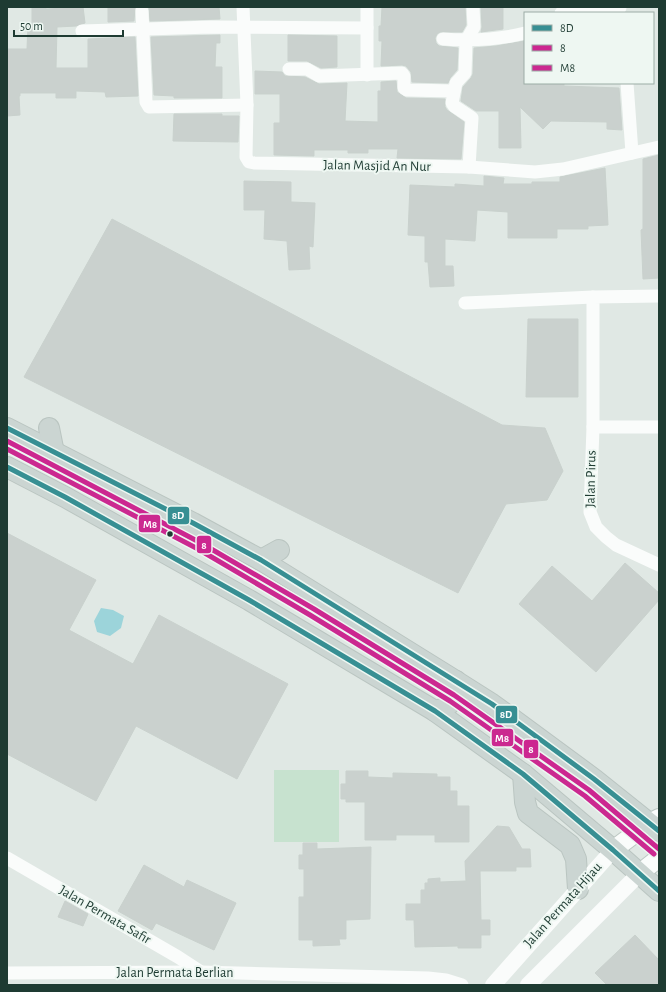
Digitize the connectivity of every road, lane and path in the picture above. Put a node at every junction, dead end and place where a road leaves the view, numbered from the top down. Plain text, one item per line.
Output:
1 (243, 7) edge
2 (367, 7) edge
3 (474, 7) edge
4 (620, 9) edge
5 (142, 11) dead end
6 (564, 12) edge
7 (244, 27) junction
8 (367, 28) junction
9 (142, 29) junction
10 (82, 31) dead end
11 (524, 33) edge
12 (443, 39) dead end
13 (466, 41) junction
14 (289, 68) dead end
15 (367, 74) junction
16 (627, 84) edge
17 (454, 90) junction
18 (247, 105) junction
19 (659, 147) edge
20 (632, 153) junction
21 (469, 167) junction
22 (659, 296) edge
23 (593, 297) junction
24 (465, 303) dead end
25 (659, 427) edge
26 (7, 428) edge
27 (49, 428) dead end
28 (593, 428) junction
29 (54, 453) junction
30 (7, 467) edge
31 (279, 550) dead end
32 (260, 560) junction
33 (659, 565) edge
34 (456, 681) junction
35 (435, 711) junction
36 (523, 774) junction
37 (656, 824) edge
38 (613, 850) junction
39 (7, 858) edge
40 (659, 858) edge
41 (640, 873) junction
42 (578, 890) junction
43 (659, 890) edge
44 (201, 972) junction
45 (7, 973) edge
46 (462, 985) edge
47 (492, 985) edge
48 (528, 985) edge

1 - 7 street, Jalan Masjid An Nur
2 - 8 street
3 - 13 street
4 - 6 street
5 - 9 street
7 - 8 street
7 - 9 street
7 - 18 street, Jalan Masjid An Nur
8 - 15 street
9 - 10 street
9 - 18 street
11 - 13 street
12 - 13 street
13 - 17 street
14 - 15 street
15 - 17 street
16 - 20 street
17 - 21 street
18 - 21 street, Jalan Masjid An Nur
19 - 20 street, Jalan Masjid An Nur
20 - 21 street, Jalan Masjid An Nur
22 - 23 street
23 - 24 street
23 - 28 street, Jalan Pirus
25 - 28 street
26 - 29 main road
27 - 29 main road
28 - 33 street, Jalan Pirus
29 - 32 main road
30 - 35 main road
31 - 32 main road
32 - 34 main road
34 - 35 main road
34 - 37 main road
35 - 36 main road
36 - 38 main road
36 - 42 main road
37 - 38 main road, Jalan Permata Hijau
38 - 41 main road
38 - 42 street, Jalan Permata Hijau
39 - 44 street, Jalan Permata Safir
40 - 41 main road, Jalan Permata Hijau
41 - 43 main road
41 - 48 street, Jalan Permata Hijau
42 - 47 street, Jalan Permata Hijau
44 - 45 street, Jalan Permata Berlian
44 - 46 street, Jalan Permata Berlian

